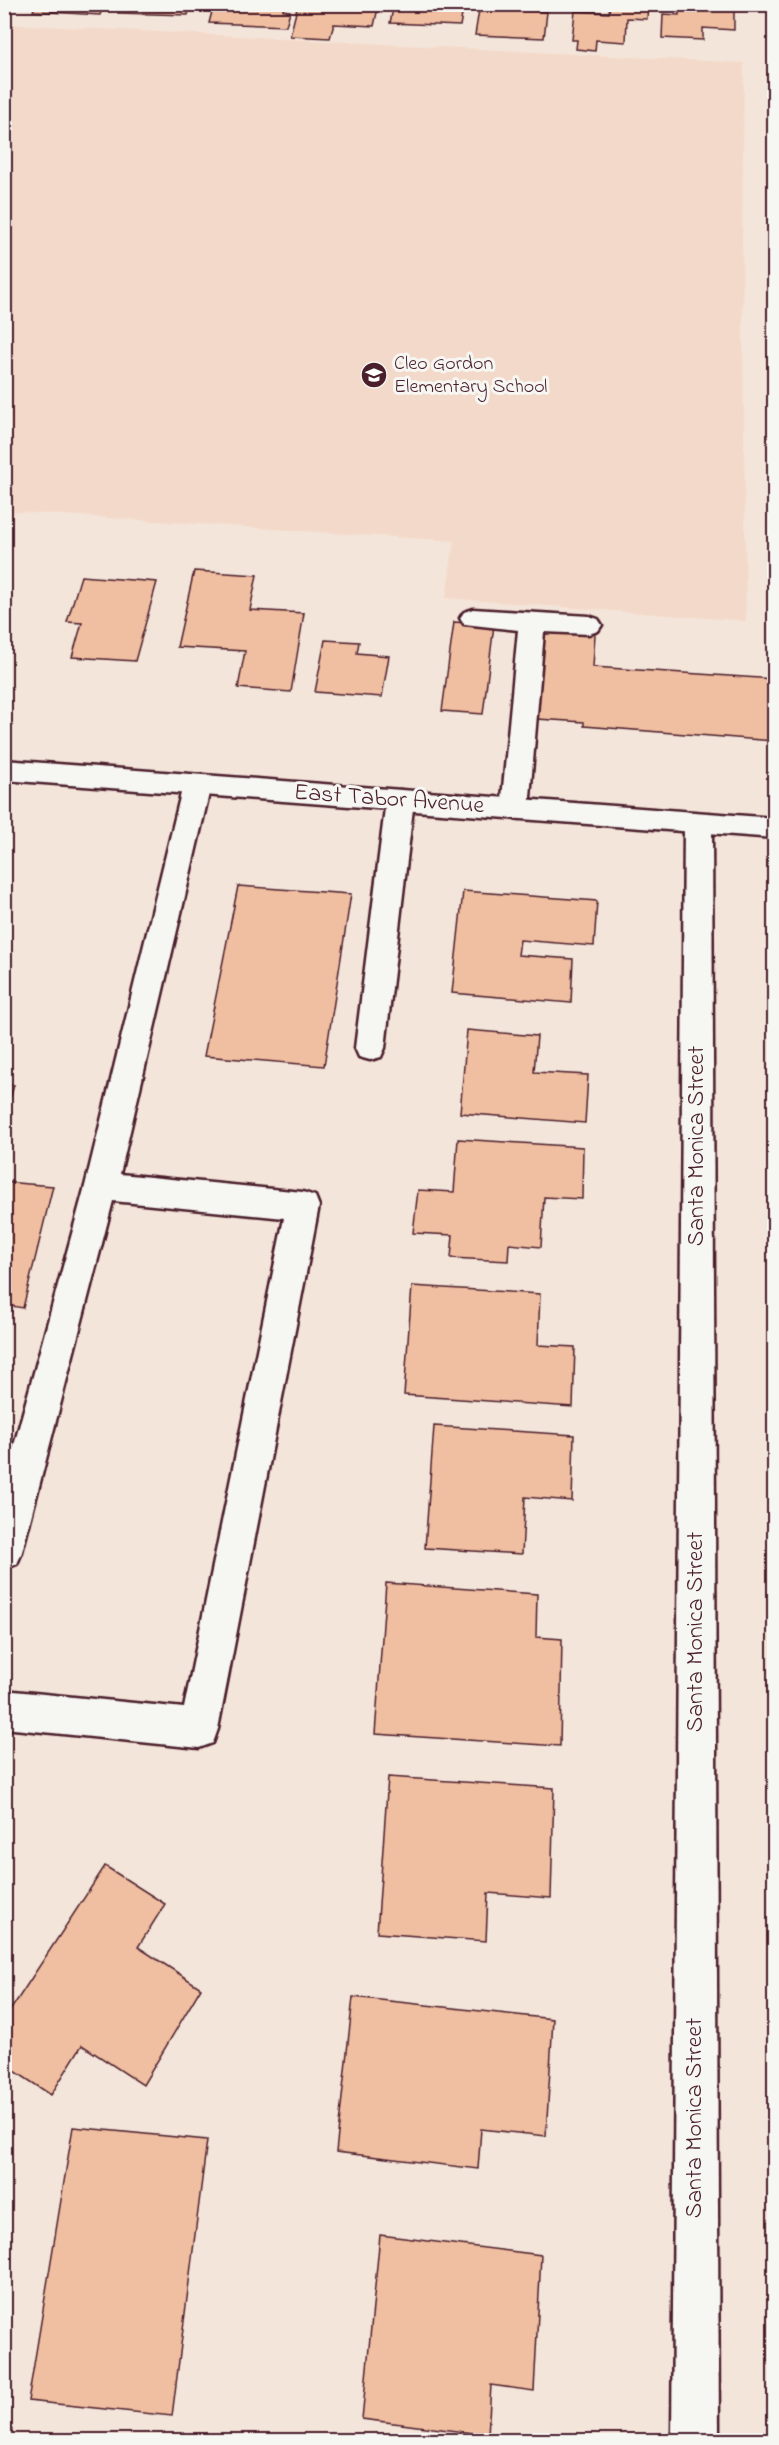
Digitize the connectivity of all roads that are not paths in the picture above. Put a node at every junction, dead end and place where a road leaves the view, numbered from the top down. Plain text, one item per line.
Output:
1 (473, 618) dead end
2 (532, 623) junction
3 (589, 625) dead end
4 (4, 770) edge
5 (197, 785) junction
6 (400, 800) junction
7 (515, 809) junction
8 (698, 823) junction
9 (774, 828) edge
10 (370, 1048) dead end
11 (101, 1186) junction
12 (4, 1552) edge
13 (4, 1709) edge
14 (695, 2440) edge

1 - 2 street
2 - 3 street
2 - 7 street
4 - 5 street, East Tabor Avenue
5 - 6 street, East Tabor Avenue
5 - 11 street
6 - 7 street, East Tabor Avenue
6 - 10 street
7 - 8 street, East Tabor Avenue
8 - 9 street, East Tabor Avenue
8 - 14 street, Santa Monica Street
11 - 12 street
11 - 13 street

